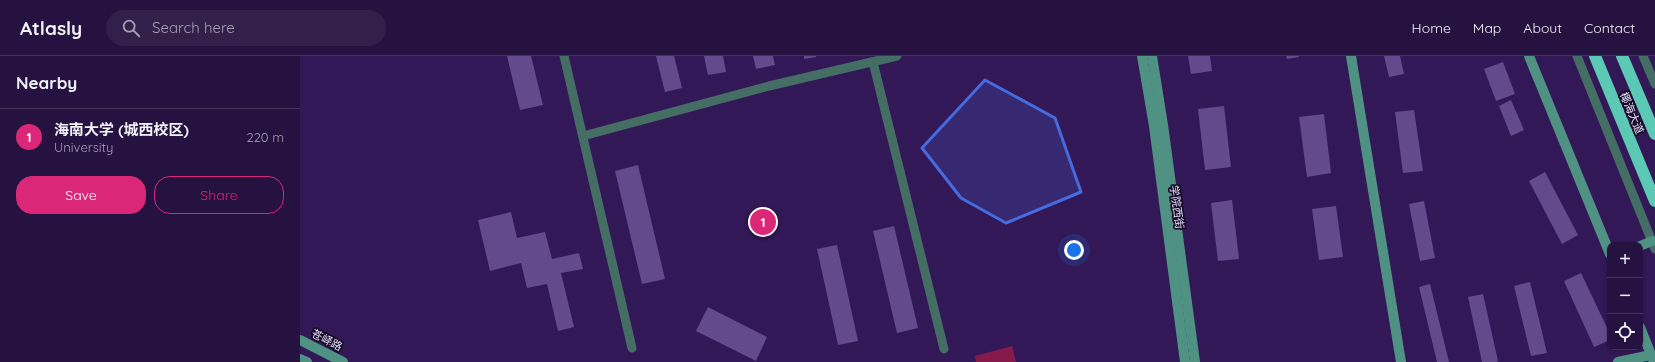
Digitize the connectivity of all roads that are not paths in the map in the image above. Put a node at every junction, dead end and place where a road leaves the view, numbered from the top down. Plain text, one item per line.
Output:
1 (564, 56) edge
2 (897, 56) edge
3 (1142, 56) edge
4 (1152, 56) edge
5 (1351, 56) edge
6 (1529, 56) edge
7 (1577, 56) edge
8 (1595, 56) edge
9 (1622, 56) edge
10 (1643, 56) edge
11 (873, 62) junction
12 (1655, 84) edge
13 (1655, 134) edge
14 (583, 136) junction
15 (1655, 201) edge
16 (1654, 245) edge
17 (1643, 246) edge
18 (1607, 247) edge
19 (1643, 335) edge
20 (300, 340) edge
21 (632, 348) dead end
22 (944, 349) dead end
23 (1653, 358) edge
24 (300, 359) edge
25 (307, 362) edge
26 (343, 362) edge
27 (1185, 362) edge
28 (1195, 362) edge
29 (1401, 362) edge
30 (1618, 362) edge

1 - 14 street
2 - 11 street
3 - 27 main road, 学院西街
4 - 28 main road, 学院西街
5 - 29 main road
6 - 18 main road
7 - 16 street
8 - 15 highway, 椰海大道
9 - 13 highway, 椰海大道
10 - 12 street
11 - 14 street
11 - 22 street
14 - 21 street
16 - 17 main road
19 - 23 main road
20 - 26 main road, 苍峄路
23 - 30 main road
24 - 25 main road

